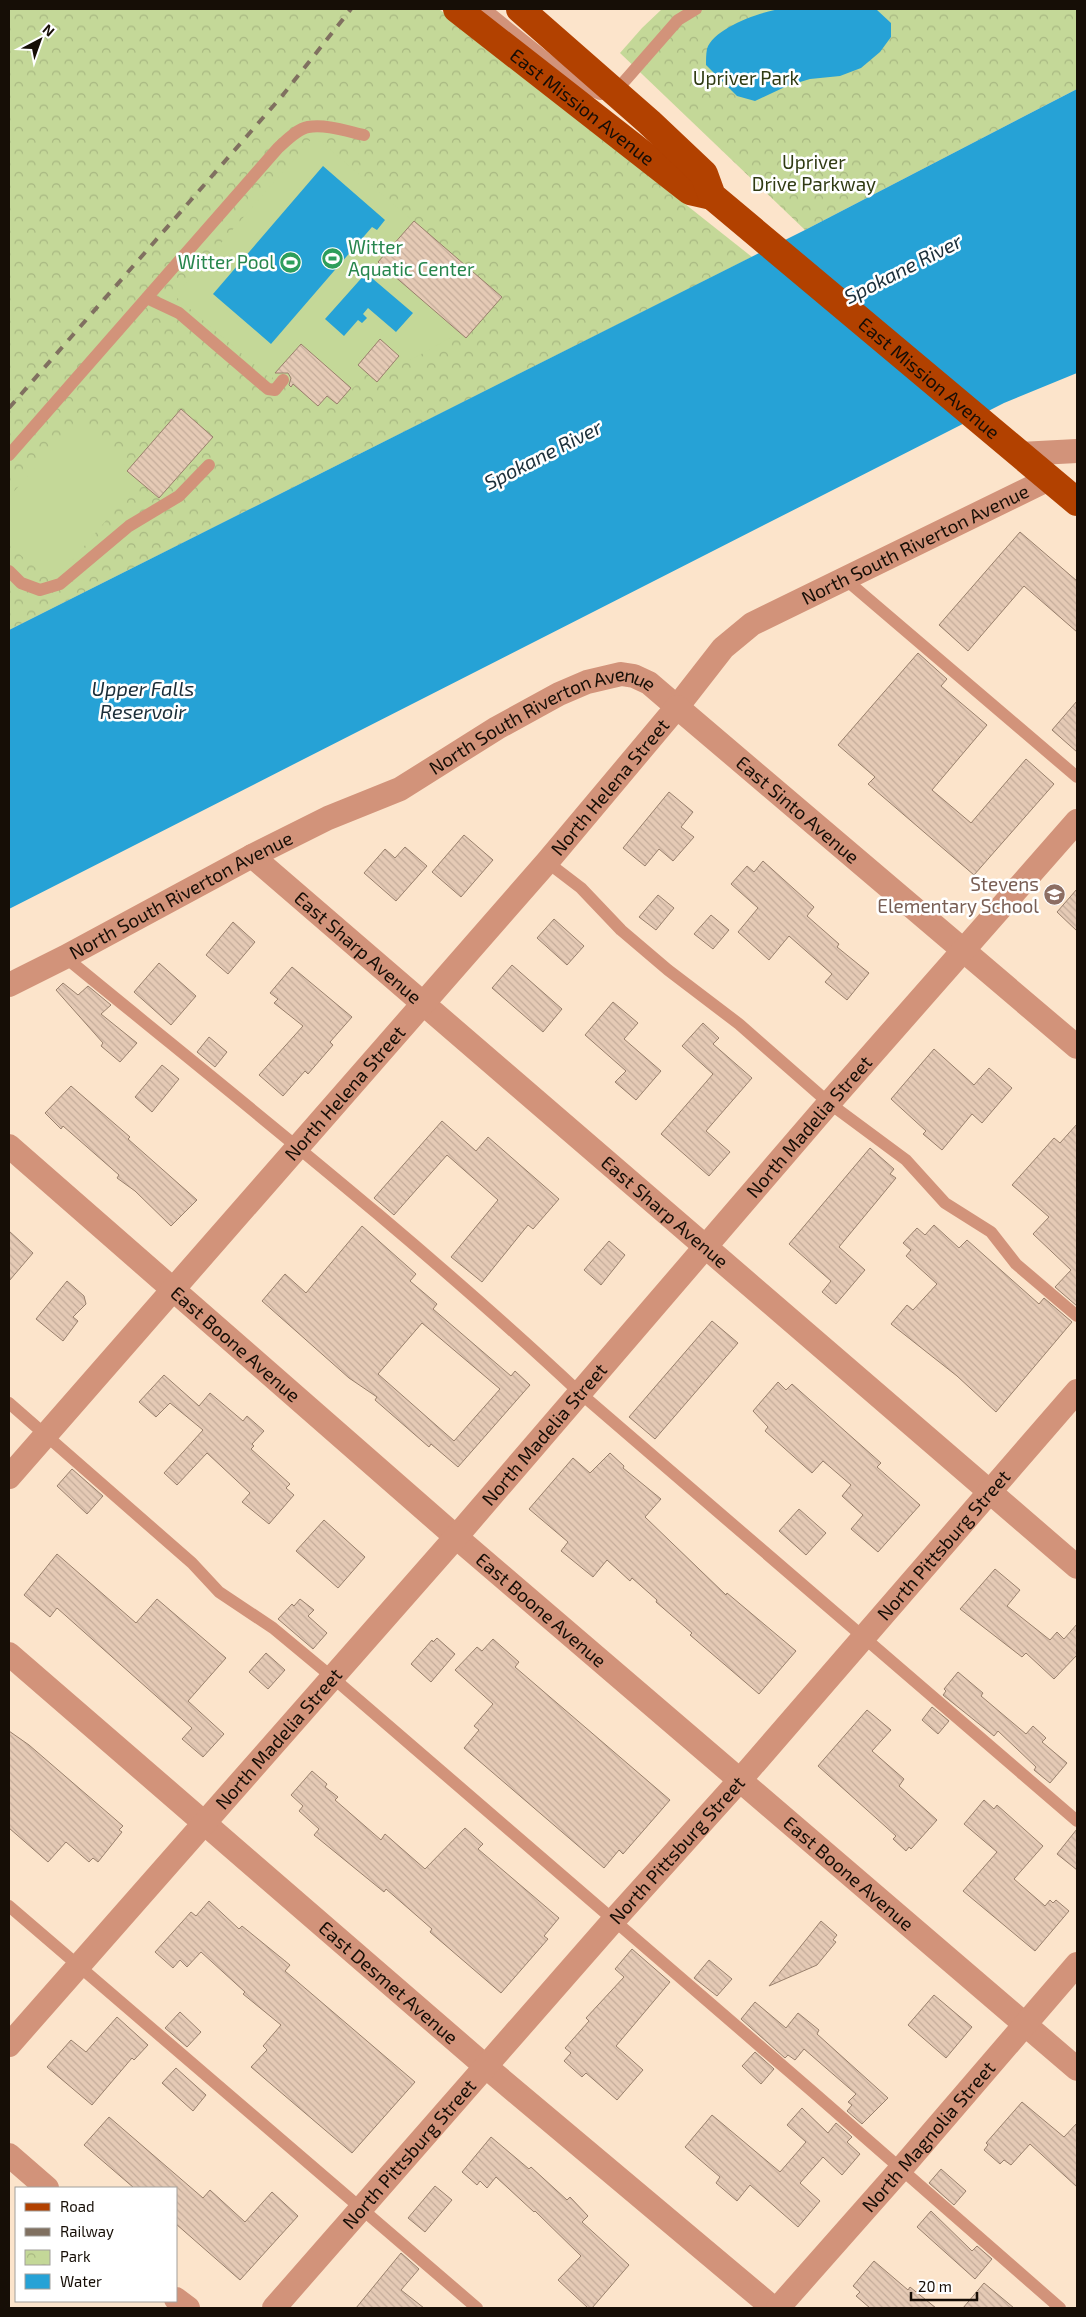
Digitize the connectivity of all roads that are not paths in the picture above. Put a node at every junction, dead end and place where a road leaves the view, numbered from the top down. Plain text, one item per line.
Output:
1 (457, 9) edge
2 (485, 9) edge
3 (520, 9) edge
4 (696, 9) edge
5 (615, 92) junction
6 (364, 135) dead end
7 (716, 199) junction
8 (147, 298) junction
9 (283, 380) dead end
10 (1016, 451) junction
11 (1077, 451) edge
12 (9, 456) edge
13 (209, 465) dead end
14 (1049, 479) junction
15 (1077, 502) edge
16 (9, 571) edge
17 (845, 579) junction
18 (677, 707) junction
19 (1077, 777) edge
20 (1077, 821) edge
21 (252, 856) junction
22 (547, 862) junction
23 (965, 951) junction
24 (65, 957) junction
25 (9, 985) edge
26 (422, 1003) junction
27 (1077, 1047) edge
28 (829, 1103) junction
29 (9, 1146) edge
30 (296, 1147) junction
31 (706, 1247) junction
32 (172, 1290) junction
33 (1077, 1316) edge
34 (1077, 1391) edge
35 (580, 1393) junction
36 (9, 1403) edge
37 (46, 1435) junction
38 (9, 1477) edge
39 (990, 1493) junction
40 (456, 1537) junction
41 (1077, 1568) edge
42 (862, 1638) junction
43 (9, 1654) edge
44 (332, 1677) junction
45 (740, 1780) junction
46 (1077, 1821) edge
47 (204, 1822) junction
48 (9, 1906) edge
49 (613, 1921) junction
50 (1077, 1964) edge
51 (78, 1966) junction
52 (1026, 2024) junction
53 (9, 2046) edge
54 (485, 2066) junction
55 (1077, 2068) edge
56 (9, 2155) edge
57 (900, 2170) junction
58 (46, 2187) edge
59 (361, 2209) junction
60 (274, 2308) edge
61 (477, 2308) edge
62 (773, 2308) edge
63 (778, 2308) edge
64 (1060, 2308) edge

1 - 7 main road, East Mission Avenue
2 - 5 lane
3 - 5 main road, East Mission Avenue
4 - 5 lane
5 - 7 main road, East Mission Avenue
6 - 8 lane
7 - 10 main road, East Mission Avenue
8 - 9 lane
8 - 12 lane
10 - 11 street
10 - 14 main road, East Mission Avenue
13 - 16 lane
14 - 15 main road, East Mission Avenue
14 - 17 street, North South Riverton Avenue
17 - 18 street, North South Riverton Avenue
17 - 19 lane
18 - 21 street, North South Riverton Avenue
18 - 22 street, North Helena Street
18 - 23 street, East Sinto Avenue
20 - 23 street, North Madelia Street
21 - 24 street, North South Riverton Avenue
21 - 26 street, East Sharp Avenue
22 - 26 street, North Helena Street
22 - 28 lane
23 - 27 street, East Sinto Avenue
23 - 28 street, North Madelia Street
24 - 25 street, North South Riverton Avenue
24 - 30 lane
26 - 30 street, North Helena Street
26 - 31 street, East Sharp Avenue
28 - 31 street, North Madelia Street
28 - 33 lane
29 - 32 street, East Boone Avenue
30 - 32 street, North Helena Street
30 - 35 lane
31 - 35 street, North Madelia Street
31 - 39 street, East Sharp Avenue
32 - 37 street, North Helena Street
32 - 40 street, East Boone Avenue
34 - 39 street, North Pittsburg Street
35 - 40 street, North Madelia Street
35 - 42 lane
36 - 37 lane
37 - 38 street, North Helena Street
37 - 44 lane
39 - 41 street, East Sharp Avenue
39 - 42 street, North Pittsburg Street
40 - 44 street, North Madelia Street
40 - 45 street, East Boone Avenue
42 - 45 street, North Pittsburg Street
42 - 46 lane
43 - 47 street, East Desmet Avenue
44 - 47 street, North Madelia Street
44 - 49 lane
45 - 49 street, North Pittsburg Street
45 - 52 street, East Boone Avenue
47 - 51 street, North Madelia Street
47 - 54 street, East Desmet Avenue
48 - 51 lane
49 - 54 street, North Pittsburg Street
49 - 57 lane
50 - 52 street, North Magnolia Street
51 - 53 street, North Madelia Street
51 - 59 lane
52 - 55 street, East Boone Avenue
52 - 57 street, North Magnolia Street
54 - 59 street, North Pittsburg Street
54 - 62 street, East Desmet Avenue
56 - 58 street
57 - 63 street, North Magnolia Street
57 - 64 lane
59 - 60 street, North Pittsburg Street
59 - 61 lane

